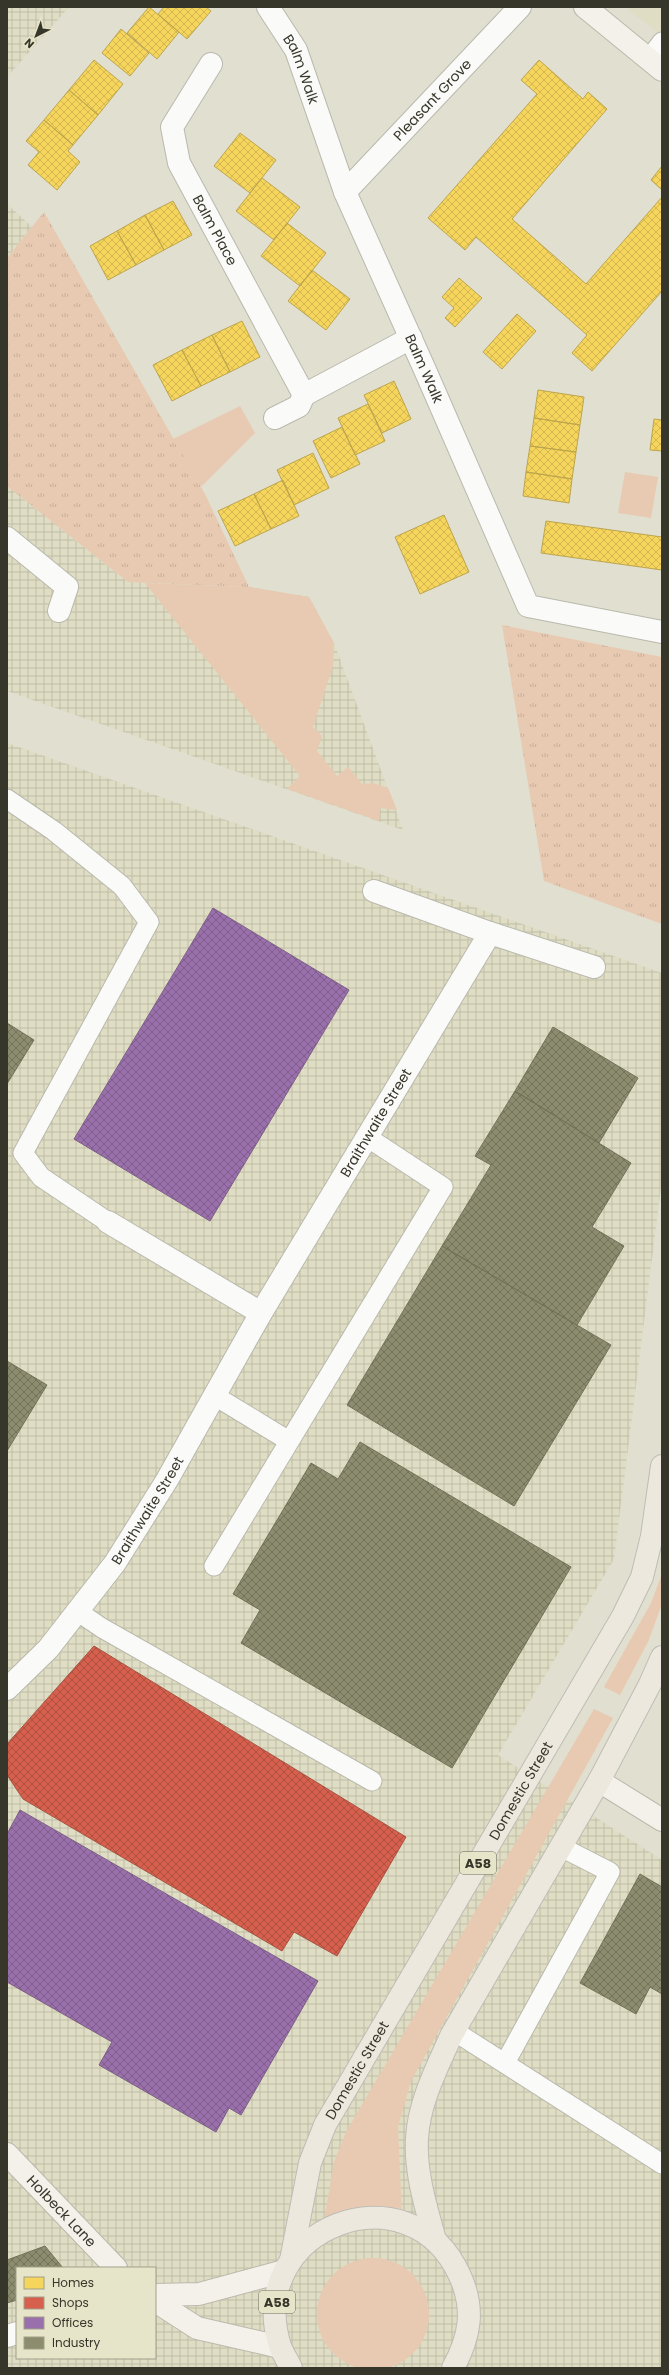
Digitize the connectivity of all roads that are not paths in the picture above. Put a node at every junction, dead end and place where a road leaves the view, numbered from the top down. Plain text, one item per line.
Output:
1 (268, 7) edge
2 (520, 7) edge
3 (585, 7) edge
4 (662, 42) edge
5 (211, 64) dead end
6 (655, 64) edge
7 (345, 192) junction
8 (411, 338) junction
9 (304, 395) junction
10 (275, 418) dead end
11 (7, 538) edge
12 (59, 612) dead end
13 (662, 632) edge
14 (7, 800) edge
15 (374, 891) dead end
16 (490, 933) junction
17 (594, 967) dead end
18 (367, 1137) junction
19 (108, 1222) joint
20 (261, 1313) junction
21 (214, 1396) junction
22 (289, 1441) junction
23 (662, 1466) edge
24 (214, 1566) dead end
25 (77, 1611) junction
26 (662, 1657) edge
27 (7, 1689) edge
28 (372, 1781) dead end
29 (599, 1781) junction
30 (662, 1820) edge
31 (561, 1847) junction
32 (454, 2031) junction
33 (505, 2063) junction
34 (7, 2154) edge
35 (662, 2164) edge
36 (435, 2240) junction
37 (288, 2265) junction
38 (115, 2267) edge
39 (156, 2295) edge
40 (156, 2302) edge
41 (280, 2347) junction
42 (292, 2368) edge
43 (453, 2368) edge

1 - 7 street, Balm Walk
2 - 7 street, Pleasant Grove
3 - 6 street
4 - 6 lane
5 - 9 street, Balm Place
7 - 8 street, Balm Walk
8 - 9 street
8 - 13 street, Balm Walk
9 - 10 street
11 - 12 street
14 - 19 lane
15 - 16 street
16 - 17 street
16 - 18 street, Braithwaite Street
18 - 20 street, Braithwaite Street
18 - 22 lane
19 - 20 street
20 - 21 street, Braithwaite Street
21 - 22 lane
21 - 25 street, Braithwaite Street
22 - 24 lane
23 - 37 main road, Domestic Street / A58
25 - 27 street, Braithwaite Street
25 - 28 lane
26 - 29 main road
29 - 30 street
29 - 31 main road
31 - 32 main road
31 - 33 lane
32 - 33 lane
32 - 36 main road
33 - 35 lane
34 - 38 street, Holbeck Lane
36 - 37 main road
36 - 43 main road
37 - 39 street
37 - 41 main road, A58
40 - 41 street
41 - 42 main road, A58

